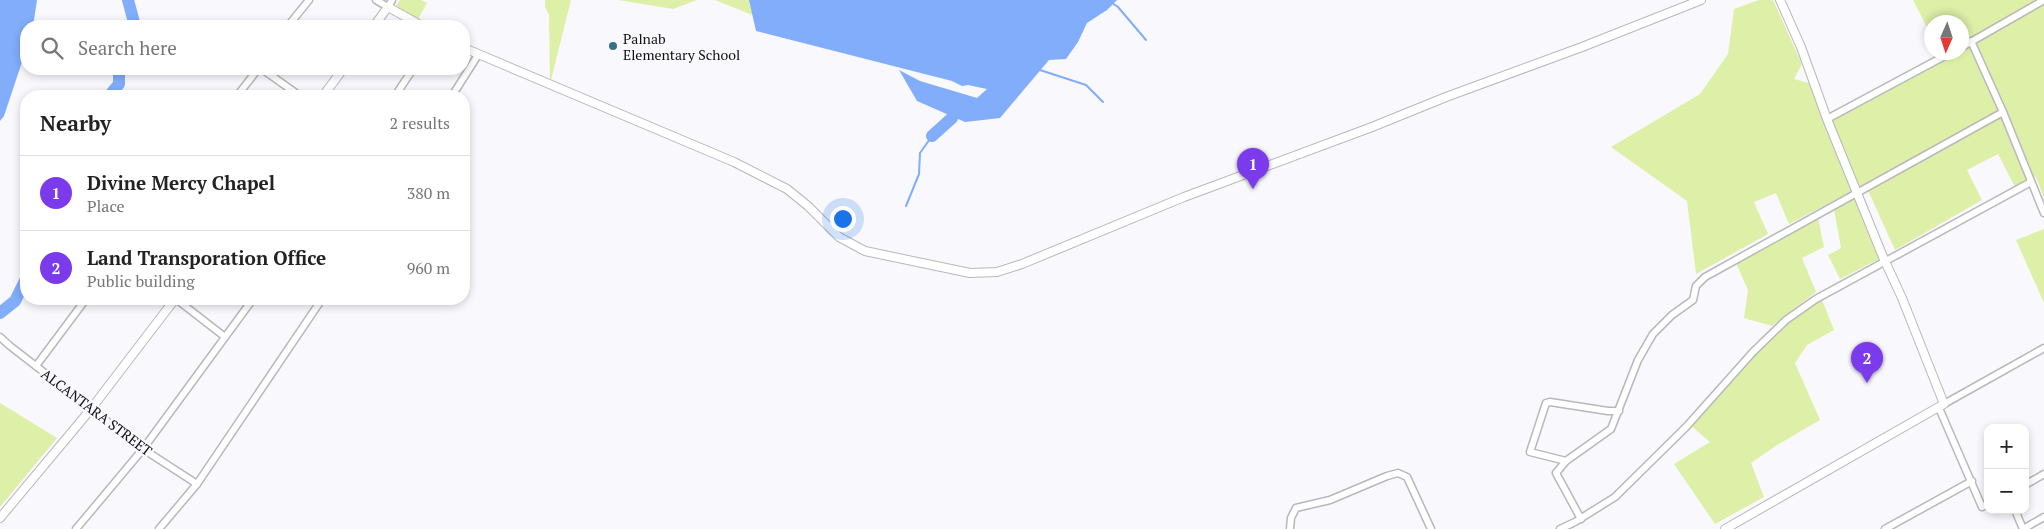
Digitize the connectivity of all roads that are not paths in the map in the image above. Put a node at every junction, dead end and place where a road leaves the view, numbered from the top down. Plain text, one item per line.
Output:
1 (309, 0) edge
2 (376, 0) edge
3 (1702, 0) edge
4 (1780, 0) edge
5 (2044, 0) edge
6 (390, 3) edge
7 (293, 20) edge
8 (378, 20) edge
9 (414, 20) edge
10 (1971, 41) joint
11 (470, 51) edge
12 (478, 55) junction
13 (1937, 60) edge
14 (470, 68) edge
15 (253, 75) edge
16 (270, 75) edge
17 (339, 75) edge
18 (409, 75) edge
19 (465, 75) edge
20 (242, 90) edge
21 (292, 90) edge
22 (327, 90) edge
23 (399, 90) edge
24 (456, 90) edge
25 (2003, 112) junction
26 (1826, 119) junction
27 (2031, 182) junction
28 (1858, 192) junction
29 (2044, 213) edge
30 (1886, 262) junction
31 (82, 305) edge
32 (171, 305) edge
33 (184, 305) edge
34 (249, 305) edge
35 (318, 305) edge
36 (0, 337) edge
37 (226, 337) junction
38 (2044, 348) edge
39 (36, 366) junction
40 (1941, 406) junction
41 (91, 409) junction
42 (1619, 411) junction
43 (144, 449) junction
44 (1566, 461) junction
45 (2044, 474) edge
46 (1972, 481) junction
47 (2029, 483) edge
48 (197, 484) junction
49 (1984, 506) edge
50 (2016, 514) edge
51 (2044, 517) edge
52 (0, 518) edge
53 (1578, 521) junction
54 (76, 529) edge
55 (159, 529) edge
56 (1290, 529) edge
57 (1431, 529) edge
58 (1560, 529) edge
59 (1579, 529) edge
60 (1725, 529) edge
61 (1885, 529) edge
62 (2023, 529) edge

1 - 7 street
2 - 6 street
3 - 12 street
4 - 26 street
5 - 10 street
6 - 8 street
6 - 9 street
10 - 25 street
11 - 12 street
12 - 14 street
13 - 26 street
15 - 20 street
16 - 21 street
17 - 22 street
18 - 23 street
19 - 24 street
25 - 27 street
25 - 28 street
26 - 28 street
27 - 29 street
27 - 30 street
28 - 30 street
28 - 42 street
30 - 40 street
30 - 53 street
31 - 39 street
32 - 41 street
33 - 37 street
34 - 37 street
35 - 48 street
36 - 39 street, ALCANTARA STREET
37 - 43 street
38 - 40 street
39 - 41 street, ALCANTARA STREET
40 - 46 street
40 - 60 street
41 - 43 street, ALCANTARA STREET
41 - 52 street
42 - 44 street
42 - 44 street
43 - 48 street, ALCANTARA STREET
43 - 54 street
44 - 53 street
45 - 47 street
46 - 49 street
46 - 61 street
48 - 55 street
50 - 62 street
51 - 62 street
53 - 58 street
53 - 59 street
56 - 57 street

